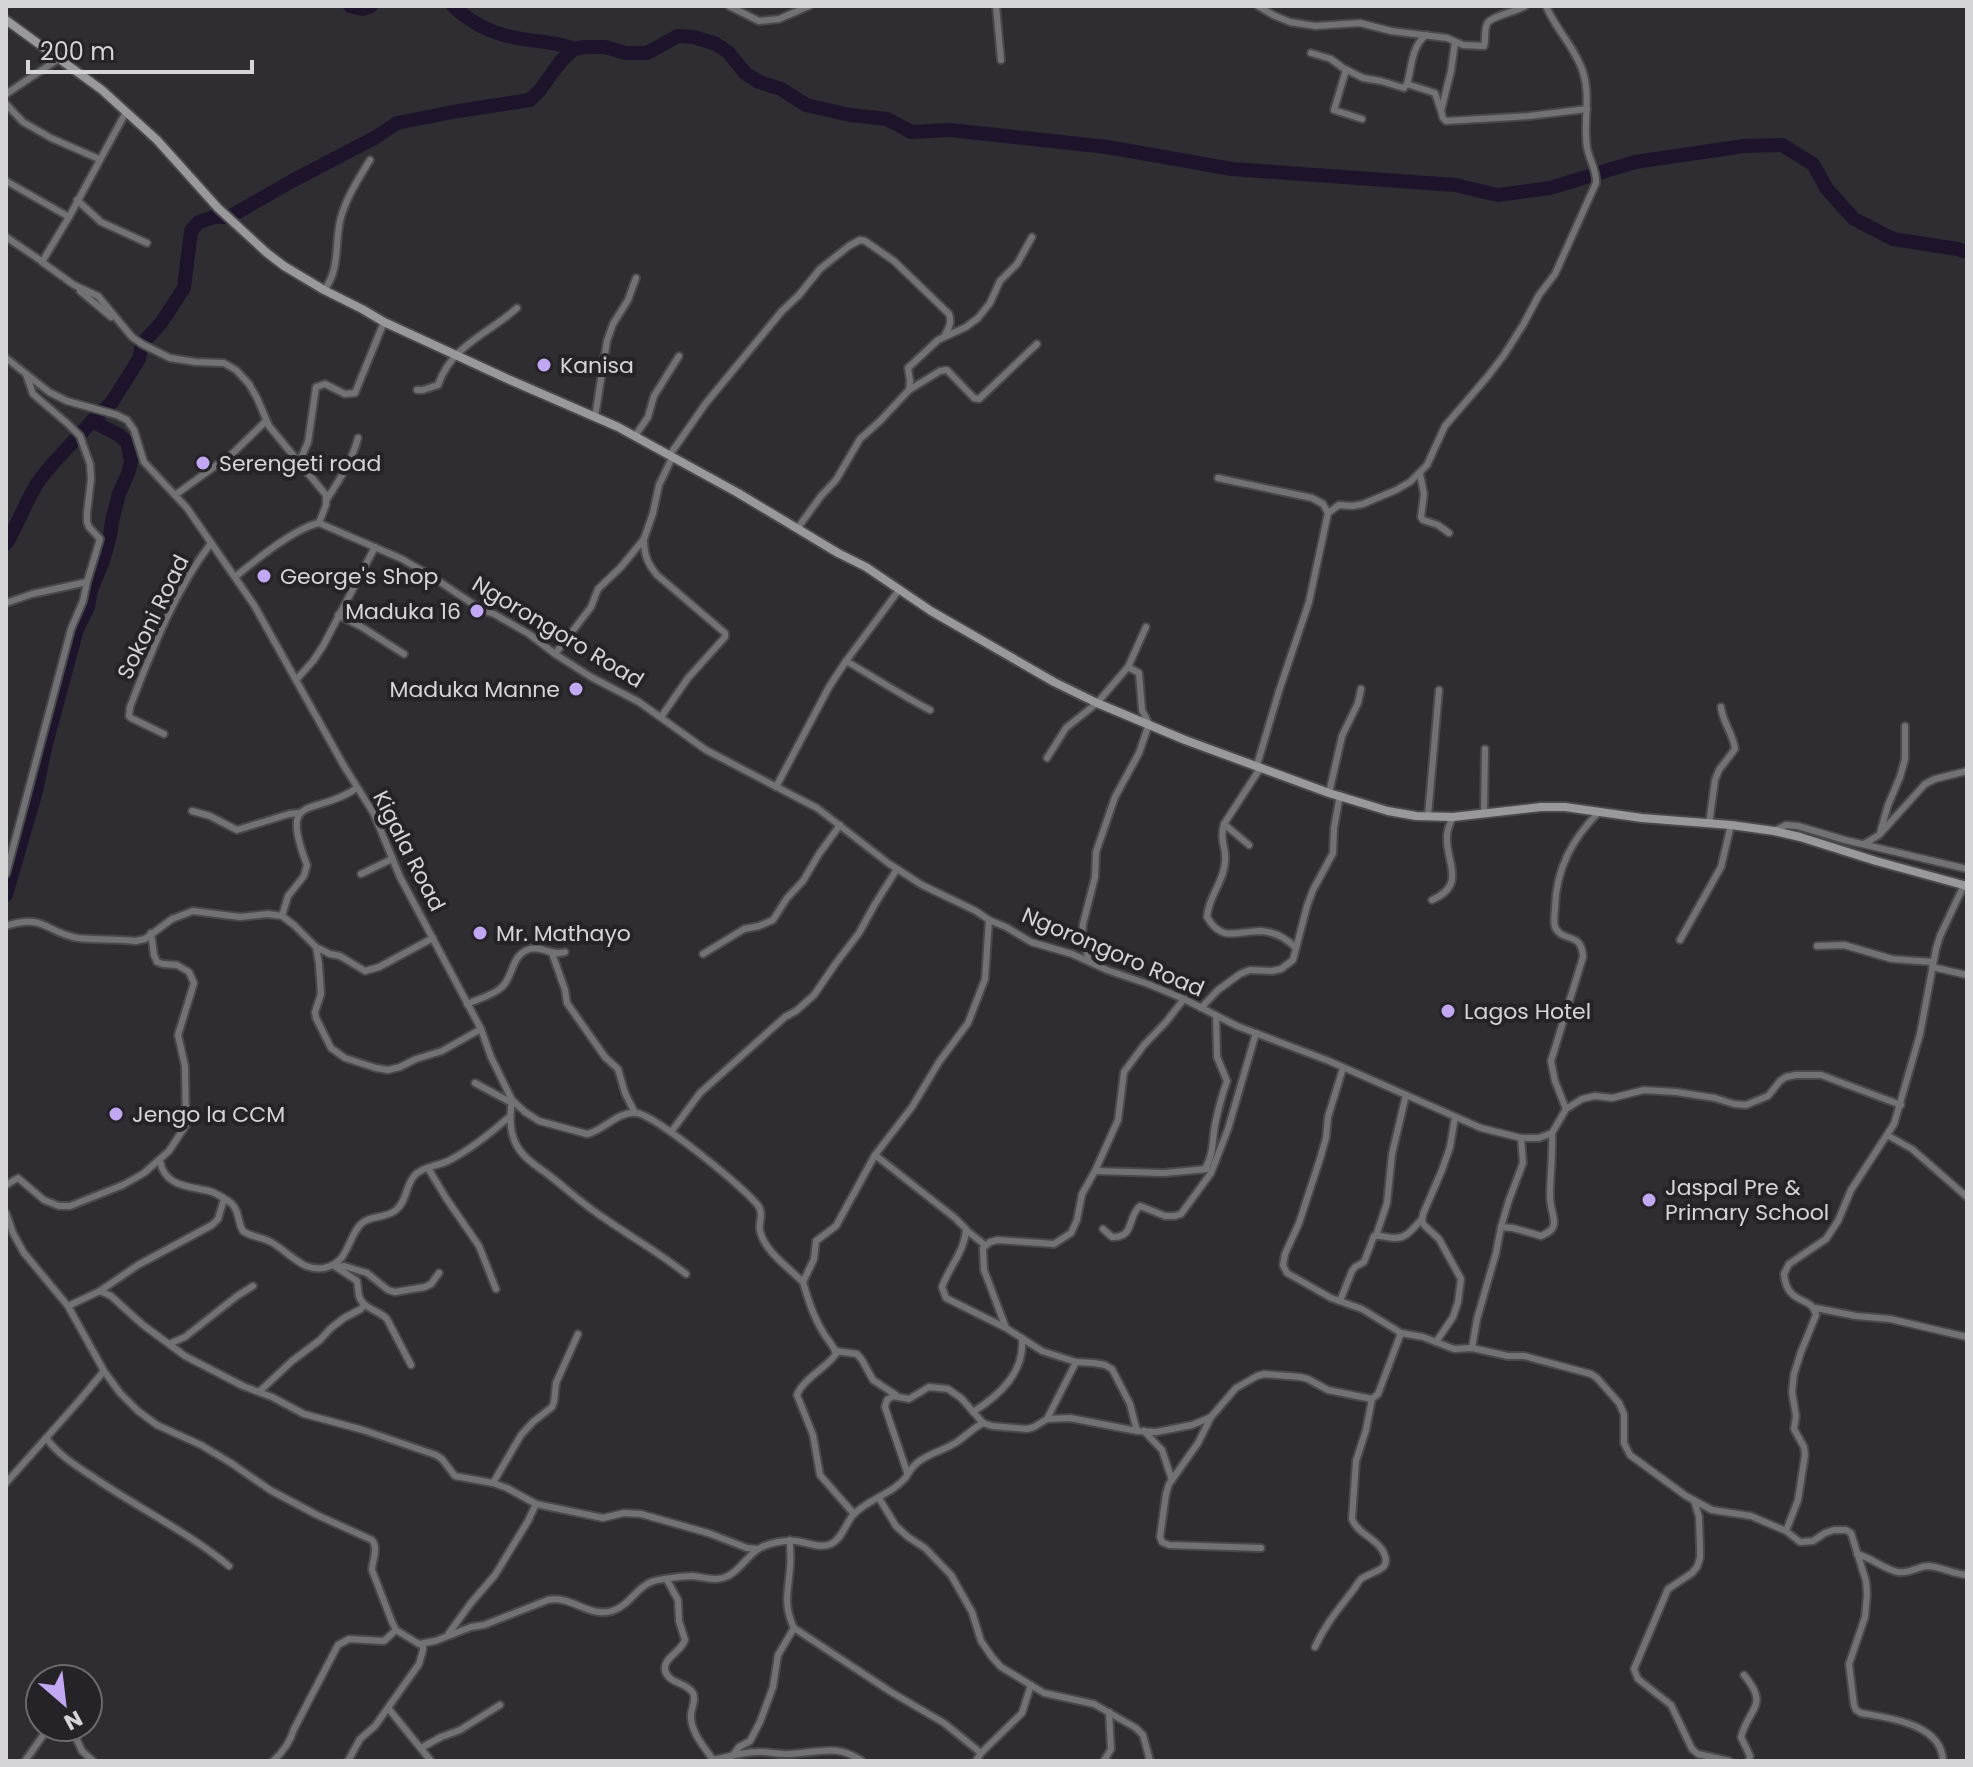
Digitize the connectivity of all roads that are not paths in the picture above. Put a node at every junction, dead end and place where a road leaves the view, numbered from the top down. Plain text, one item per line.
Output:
1 (729, 6) edge
2 (809, 6) edge
3 (996, 6) edge
4 (1258, 6) edge
5 (1525, 6) edge
6 (1546, 6) edge
7 (6, 20) edge
8 (1426, 35) junction
9 (1455, 42) junction
10 (1311, 53) dead end
11 (60, 58) junction
12 (1001, 60) dead end
13 (1346, 70) junction
14 (1407, 84) junction
15 (6, 94) edge
16 (6, 104) edge
17 (1587, 109) junction
18 (1441, 111) junction
19 (126, 112) junction
20 (1362, 119) dead end
21 (99, 159) junction
22 (370, 160) dead end
23 (6, 181) edge
24 (77, 200) junction
25 (69, 217) junction
26 (6, 237) edge
27 (1032, 237) dead end
28 (147, 243) dead end
29 (42, 262) junction
30 (636, 278) dead end
31 (324, 290) junction
32 (517, 308) dead end
33 (384, 322) junction
34 (945, 335) junction
35 (1037, 344) dead end
36 (456, 355) junction
37 (679, 356) dead end
38 (6, 358) edge
39 (26, 374) junction
40 (417, 390) dead end
41 (909, 390) junction
42 (595, 417) junction
43 (266, 421) junction
44 (635, 436) junction
45 (358, 438) dead end
46 (671, 457) junction
47 (299, 463) junction
48 (1420, 474) junction
49 (1218, 478) dead end
50 (175, 495) junction
51 (327, 499) junction
52 (1328, 513) junction
53 (319, 523) junction
54 (797, 529) junction
55 (1449, 533) dead end
56 (644, 539) junction
57 (211, 543) junction
58 (375, 547) junction
59 (236, 576) junction
60 (87, 582) junction
61 (899, 590) junction
62 (6, 603) edge
63 (338, 615) junction
64 (1146, 627) dead end
65 (404, 654) dead end
66 (555, 654) junction
67 (846, 661) junction
68 (1128, 667) junction
69 (296, 680) junction
70 (1361, 689) dead end
71 (1439, 690) dead end
72 (1097, 703) junction
73 (1721, 707) dead end
74 (930, 710) dead end
75 (661, 717) junction
76 (1149, 724) junction
77 (1905, 726) dead end
78 (164, 734) dead end
79 (1485, 749) dead end
80 (1047, 758) dead end
81 (1259, 766) junction
82 (1967, 771) edge
83 (776, 787) junction
84 (357, 788) junction
85 (1329, 793) junction
86 (1340, 795) junction
87 (192, 811) dead end
88 (1599, 812) junction
89 (299, 813) junction
90 (1484, 814) junction
91 (1428, 816) junction
92 (1453, 817) junction
93 (1224, 824) junction
94 (1709, 824) junction
95 (840, 825) junction
96 (1731, 825) junction
97 (1774, 831) junction
98 (1879, 835) junction
99 (1864, 844) junction
100 (1249, 845) dead end
101 (1877, 848) junction
102 (392, 859) junction
103 (897, 869) junction
104 (1967, 869) edge
105 (6, 874) edge
106 (361, 874) dead end
107 (1966, 886) edge
108 (1432, 900) dead end
109 (282, 916) junction
110 (989, 920) junction
111 (6, 926) edge
112 (151, 933) junction
113 (433, 938) junction
114 (1680, 940) dead end
115 (1817, 946) dead end
116 (316, 947) junction
117 (1296, 948) junction
118 (565, 952) dead end
119 (552, 953) junction
120 (703, 954) dead end
121 (1089, 961) junction
122 (1933, 965) junction
123 (1967, 975) edge
124 (1184, 999) junction
125 (467, 1004) junction
126 (1201, 1008) junction
127 (1216, 1016) junction
128 (481, 1029) junction
129 (1256, 1033) junction
130 (1343, 1068) junction
131 (475, 1083) dead end
132 (1406, 1095) junction
133 (512, 1102) junction
134 (1901, 1105) junction
135 (1566, 1109) junction
136 (635, 1113) junction
137 (509, 1117) junction
138 (1455, 1117) junction
139 (671, 1132) junction
140 (1552, 1133) junction
141 (1887, 1135) junction
142 (1521, 1138) junction
143 (875, 1155) junction
144 (160, 1161) junction
145 (428, 1168) junction
146 (1209, 1169) junction
147 (1095, 1171) junction
148 (6, 1185) edge
149 (1967, 1197) edge
150 (224, 1199) junction
151 (6, 1213) edge
152 (1423, 1219) junction
153 (1501, 1227) junction
154 (966, 1229) junction
155 (1103, 1229) dead end
156 (1376, 1236) junction
157 (985, 1245) junction
158 (334, 1266) junction
159 (439, 1273) dead end
160 (686, 1274) dead end
161 (803, 1282) junction
162 (253, 1286) dead end
163 (496, 1289) dead end
164 (100, 1291) junction
165 (1340, 1301) junction
166 (364, 1305) junction
167 (68, 1306) junction
168 (1816, 1308) junction
169 (1006, 1328) junction
170 (1401, 1333) junction
171 (578, 1334) dead end
172 (1967, 1337) edge
173 (1022, 1338) junction
174 (1436, 1342) junction
175 (169, 1344) junction
176 (1472, 1348) junction
177 (836, 1351) junction
178 (1076, 1362) junction
179 (411, 1365) dead end
180 (104, 1371) junction
181 (260, 1391) junction
182 (897, 1395) junction
183 (1372, 1399) junction
184 (973, 1412) junction
185 (1211, 1417) junction
186 (1047, 1419) junction
187 (983, 1423) junction
188 (1140, 1431) junction
189 (46, 1438) junction
190 (907, 1474) junction
191 (1172, 1480) junction
192 (6, 1483) edge
193 (493, 1483) junction
194 (879, 1498) junction
195 (1694, 1500) junction
196 (536, 1504) junction
197 (854, 1514) junction
198 (1786, 1531) junction
199 (790, 1540) junction
200 (1261, 1548) dead end
201 (758, 1549) junction
202 (1857, 1554) junction
203 (229, 1566) dead end
204 (1967, 1575) edge
205 (667, 1580) junction
206 (794, 1628) junction
207 (396, 1630) junction
208 (448, 1634) junction
209 (423, 1644) junction
210 (1315, 1647) dead end
211 (1744, 1675) dead end
212 (1031, 1685) junction
213 (500, 1705) dead end
214 (388, 1708) junction
215 (1109, 1712) junction
216 (38, 1743) edge
217 (78, 1743) edge
218 (421, 1748) junction
219 (283, 1752) junction
220 (981, 1753) junction
221 (732, 1756) junction
222 (714, 1760) edge
223 (25, 1761) edge
224 (93, 1761) edge
225 (273, 1761) edge
226 (285, 1761) edge
227 (348, 1761) edge
228 (431, 1761) edge
229 (862, 1761) edge
230 (976, 1761) edge
231 (1104, 1761) edge
232 (1150, 1761) edge
233 (1729, 1761) edge
234 (1749, 1761) edge
235 (1943, 1761) edge
236 (1950, 1761) edge

1 - 2 street
3 - 12 street
4 - 8 street
5 - 9 street
6 - 17 street
7 - 11 street
8 - 9 street
8 - 14 street
9 - 18 street
10 - 13 street
11 - 15 street
11 - 19 street
13 - 14 street
13 - 20 street
14 - 18 street
16 - 21 street
17 - 18 street
17 - 48 street
19 - 21 street
19 - 31 street
21 - 24 street
22 - 31 street
23 - 25 street
24 - 25 street
24 - 28 street
25 - 29 street
26 - 29 street
27 - 34 street
29 - 43 street
30 - 42 street
31 - 33 street
32 - 36 street
33 - 36 street
33 - 47 street
34 - 41 street
34 - 46 street
35 - 41 street
36 - 40 street
36 - 42 street
37 - 44 street
38 - 39 street, Kigala Road
39 - 50 street, Kigala Road
39 - 60 street
41 - 54 street
42 - 44 street
43 - 47 street
43 - 50 street
44 - 46 street
45 - 51 street
46 - 54 street
46 - 56 street
47 - 51 street
48 - 52 street
48 - 55 street
49 - 52 street
50 - 57 street, Kigala Road
51 - 53 street
52 - 81 street
53 - 58 street, Ngorongoro Road
53 - 59 street
54 - 61 street
56 - 66 street
56 - 75 street
57 - 59 street, Kigala Road
57 - 78 street, Sokoni Road
58 - 63 street
58 - 66 street, Ngorongoro Road
59 - 69 street, Kigala Road
60 - 62 street
60 - 105 street
61 - 67 street
61 - 72 street
63 - 65 street
63 - 69 street
64 - 68 street
66 - 75 street, Ngorongoro Road
67 - 74 street
67 - 83 street
68 - 72 street
68 - 76 street
69 - 84 street, Kigala Road
70 - 85 street
71 - 91 street
72 - 76 street
72 - 80 street
73 - 94 street
75 - 83 street, Ngorongoro Road
76 - 81 street
76 - 121 street
77 - 98 street
79 - 90 street
81 - 85 street
81 - 93 street
82 - 98 street
83 - 95 street, Ngorongoro Road
84 - 89 street
84 - 102 street, Kigala Road
85 - 86 street
86 - 91 street
86 - 117 street
87 - 89 street
88 - 90 street
88 - 94 street
88 - 135 street
89 - 109 street
90 - 92 street
91 - 92 street
92 - 108 street
93 - 100 street
93 - 117 street
94 - 96 street
95 - 103 street, Ngorongoro Road
95 - 120 street
96 - 97 street
96 - 114 street
97 - 99 street
97 - 107 street
98 - 99 street
98 - 101 street
99 - 101 street
101 - 104 street
102 - 106 street
102 - 113 street, Kigala Road
103 - 110 street, Ngorongoro Road
103 - 139 street
107 - 122 street
109 - 112 street
109 - 116 street
110 - 121 street, Ngorongoro Road
110 - 143 street
111 - 112 street
112 - 144 street
113 - 116 street
113 - 125 street, Kigala Road
115 - 122 street
116 - 128 street
117 - 126 street
118 - 119 street
119 - 125 street
119 - 136 street
121 - 124 street, Ngorongoro Road
122 - 123 street
122 - 134 street
124 - 126 street, Ngorongoro Road
124 - 147 street
125 - 128 street, Kigala Road
126 - 127 street, Ngorongoro Road
127 - 129 street, Ngorongoro Road
127 - 146 street
128 - 133 street, Kigala Road
129 - 130 street, Ngorongoro Road
129 - 146 street
130 - 132 street, Ngorongoro Road
130 - 165 street
131 - 133 street
132 - 138 street, Ngorongoro Road
132 - 156 street
133 - 136 street, Kigala Road
133 - 137 street
134 - 135 street
134 - 141 street
135 - 140 street
136 - 139 street
137 - 145 street
137 - 160 street
138 - 142 street, Ngorongoro Road
138 - 152 street
139 - 161 street
140 - 142 street, Ngorongoro Road
140 - 153 street
141 - 149 street
141 - 168 street
142 - 153 street
143 - 154 street
143 - 161 street
144 - 148 street
144 - 150 street
145 - 158 street
145 - 163 street
146 - 147 street
146 - 155 street
147 - 157 street
150 - 158 street
150 - 164 street
151 - 167 street
152 - 156 street
152 - 174 street
153 - 176 street
154 - 157 street
154 - 169 street
156 - 165 street
157 - 169 street
158 - 159 street
158 - 166 street
161 - 177 street
162 - 175 street
164 - 167 street
164 - 175 street
165 - 170 street
166 - 179 street
166 - 181 street
167 - 180 street
168 - 172 street
168 - 198 street
169 - 173 street
170 - 174 street
170 - 183 street
171 - 193 street
173 - 178 street
173 - 184 street
174 - 176 street
175 - 181 street
176 - 195 street
177 - 182 street
177 - 197 street
178 - 186 street
178 - 188 street
180 - 189 street
180 - 207 street
181 - 193 street
182 - 184 street
182 - 190 street
183 - 185 street
183 - 210 street
184 - 187 street
185 - 188 street
185 - 191 street
186 - 187 street
186 - 188 street
187 - 190 street
188 - 191 street
189 - 192 street
189 - 203 street
190 - 194 street
191 - 200 street
193 - 196 street
194 - 197 street
194 - 212 street
195 - 198 street
195 - 233 street
196 - 201 street
196 - 208 street
197 - 199 street
198 - 202 street
199 - 201 street
199 - 206 street
201 - 205 street
202 - 204 street
202 - 235 street
205 - 208 street
205 - 222 street
206 - 220 street
206 - 221 street
207 - 209 street
207 - 219 street
208 - 209 street
209 - 214 street
211 - 234 street
212 - 215 street
212 - 220 street
213 - 218 street
214 - 218 street
214 - 227 street
215 - 231 street
215 - 232 street
216 - 223 street
217 - 224 street
218 - 228 street
219 - 225 street
219 - 226 street
220 - 230 street
221 - 222 street
221 - 229 street
235 - 236 street

